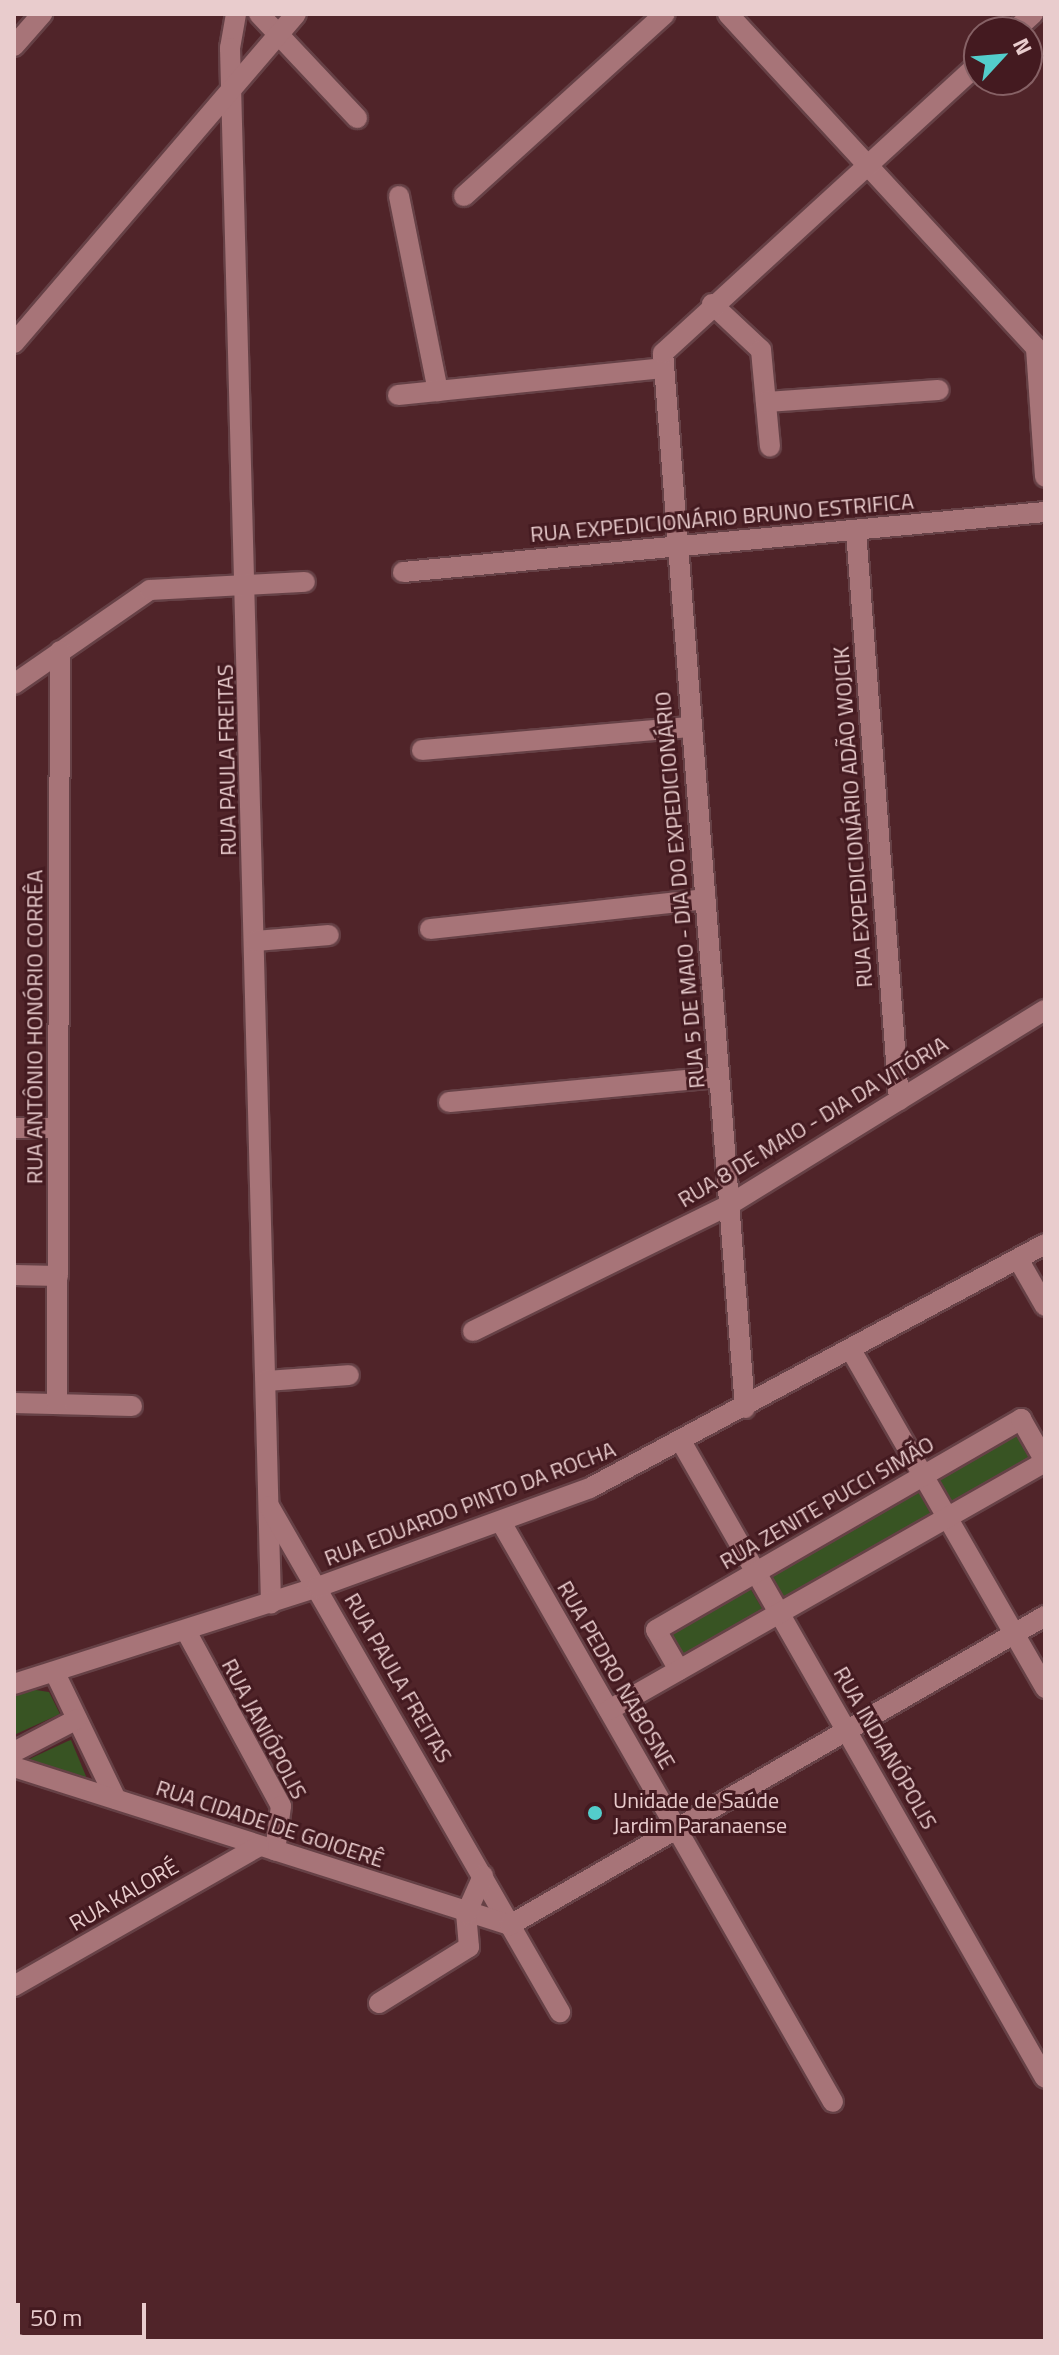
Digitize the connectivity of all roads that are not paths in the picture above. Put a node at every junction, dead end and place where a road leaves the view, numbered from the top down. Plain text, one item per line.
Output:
1 (42, 14) edge
2 (236, 14) edge
3 (259, 14) edge
4 (296, 14) edge
5 (665, 14) edge
6 (728, 14) edge
7 (276, 35) junction
8 (14, 46) edge
9 (963, 77) edge
10 (235, 86) junction
11 (357, 118) dead end
12 (867, 164) junction
13 (399, 196) dead end
14 (464, 196) dead end
15 (712, 304) junction
16 (14, 343) edge
17 (1040, 344) edge
18 (663, 368) junction
19 (939, 390) dead end
20 (438, 391) junction
21 (398, 395) dead end
22 (766, 402) junction
23 (770, 447) dead end
24 (1045, 477) edge
25 (1045, 512) edge
26 (856, 530) junction
27 (677, 546) junction
28 (403, 572) dead end
29 (305, 582) dead end
30 (247, 585) junction
31 (60, 651) junction
32 (14, 684) edge
33 (691, 727) junction
34 (422, 750) dead end
35 (705, 899) junction
36 (430, 929) dead end
37 (329, 935) dead end
38 (256, 941) junction
39 (1045, 1010) edge
40 (719, 1077) junction
41 (899, 1100) junction
42 (449, 1102) dead end
43 (14, 1128) edge
44 (58, 1128) junction
45 (729, 1205) junction
46 (1045, 1244) edge
47 (1018, 1259) junction
48 (14, 1275) edge
49 (58, 1276) junction
50 (1045, 1306) edge
51 (473, 1331) dead end
52 (851, 1350) junction
53 (349, 1375) dead end
54 (266, 1381) junction
55 (14, 1403) edge
56 (57, 1404) junction
57 (132, 1406) dead end
58 (745, 1408) junction
59 (682, 1443) junction
60 (1045, 1461) edge
61 (923, 1476) junction
62 (269, 1506) junction
63 (947, 1517) junction
64 (501, 1522) junction
65 (756, 1572) junction
66 (318, 1587) junction
67 (271, 1603) junction
68 (779, 1613) junction
69 (1045, 1616) edge
70 (186, 1631) junction
71 (1014, 1634) junction
72 (679, 1670) junction
73 (55, 1673) junction
74 (14, 1684) edge
75 (1045, 1688) edge
76 (609, 1710) junction
77 (77, 1719) junction
78 (847, 1731) junction
79 (14, 1752) edge
80 (14, 1767) edge
81 (116, 1799) junction
82 (676, 1829) junction
83 (267, 1848) junction
84 (483, 1876) junction
85 (466, 1914) junction
86 (510, 1925) junction
87 (14, 1986) edge
88 (379, 2003) dead end
89 (560, 2012) dead end
90 (1045, 2078) edge
91 (833, 2102) dead end

1 - 8 street
2 - 10 street, RUA PAULA FREITAS
3 - 7 street
4 - 7 street
5 - 14 street
6 - 12 street
7 - 10 street
7 - 11 street
9 - 12 street
10 - 16 street
10 - 30 street, RUA PAULA FREITAS
12 - 15 street
12 - 17 street
13 - 20 street
15 - 18 street
15 - 22 street
17 - 24 street
18 - 20 street
18 - 27 street, RUA 5 DE MAIO - DIA DO EXPEDICIONÁRIO
19 - 22 street
20 - 21 street
22 - 23 street
25 - 26 street, RUA EXPEDICIONÁRIO BRUNO ESTRIFICA
26 - 27 street, RUA EXPEDICIONÁRIO BRUNO ESTRIFICA
26 - 41 street, RUA EXPEDICIONÁRIO ADÃO WOJCIK
27 - 28 street, RUA EXPEDICIONÁRIO BRUNO ESTRIFICA
27 - 33 street, RUA 5 DE MAIO - DIA DO EXPEDICIONÁRIO
29 - 30 street
30 - 31 street
30 - 38 street, RUA PAULA FREITAS
31 - 32 street
31 - 44 street, RUA ANTÔNIO HONÓRIO CORRÊA
33 - 34 street
33 - 35 street, RUA 5 DE MAIO - DIA DO EXPEDICIONÁRIO
35 - 36 street
35 - 40 street, RUA 5 DE MAIO - DIA DO EXPEDICIONÁRIO
37 - 38 street
38 - 54 street, RUA PAULA FREITAS
39 - 41 street, RUA 8 DE MAIO - DIA DA VITÓRIA
40 - 42 street
40 - 45 street, RUA 5 DE MAIO - DIA DO EXPEDICIONÁRIO
41 - 45 street, RUA 8 DE MAIO - DIA DA VITÓRIA
43 - 44 street
44 - 49 street, RUA ANTÔNIO HONÓRIO CORRÊA
45 - 51 street, RUA 8 DE MAIO - DIA DA VITÓRIA
45 - 58 street, RUA 5 DE MAIO - DIA DO EXPEDICIONÁRIO
46 - 47 street, RUA EDUARDO PINTO DA ROCHA
47 - 50 street
47 - 52 street, RUA EDUARDO PINTO DA ROCHA
48 - 49 street
49 - 56 street, RUA ANTÔNIO HONÓRIO CORRÊA
52 - 58 street, RUA EDUARDO PINTO DA ROCHA
52 - 61 street
53 - 54 street
54 - 62 street, RUA PAULA FREITAS
55 - 56 street
56 - 57 street
58 - 59 street, RUA EDUARDO PINTO DA ROCHA
59 - 64 street, RUA EDUARDO PINTO DA ROCHA
59 - 65 street, RUA INDIANÓPOLIS
60 - 61 street, RUA ZENITE PUCCI SIMÃO
60 - 63 street, RUA ZENITE PUCCI SIMÃO
61 - 63 street
61 - 65 street, RUA ZENITE PUCCI SIMÃO
62 - 66 street, RUA PAULA FREITAS
62 - 67 street, RUA PAULA FREITAS
63 - 68 street, RUA ZENITE PUCCI SIMÃO
63 - 71 street
64 - 66 street, RUA EDUARDO PINTO DA ROCHA
64 - 76 street, RUA PEDRO NABOSNE
65 - 68 street, RUA INDIANÓPOLIS
65 - 72 street, RUA ZENITE PUCCI SIMÃO
66 - 67 street, RUA EDUARDO PINTO DA ROCHA
66 - 84 street, RUA PAULA FREITAS
67 - 70 street, RUA EDUARDO PINTO DA ROCHA
68 - 72 street, RUA ZENITE PUCCI SIMÃO
68 - 78 street, RUA INDIANÓPOLIS
69 - 71 street
70 - 73 street, RUA EDUARDO PINTO DA ROCHA
70 - 83 street, RUA JANIÓPOLIS
71 - 75 street
71 - 78 street
72 - 76 street, RUA ZENITE PUCCI SIMÃO
73 - 74 street, RUA EDUARDO PINTO DA ROCHA
73 - 77 street
76 - 82 street, RUA PEDRO NABOSNE
77 - 79 street
77 - 81 street
78 - 82 street
78 - 90 street, RUA INDIANÓPOLIS
80 - 81 street, RUA CIDADE DE GOIOERÊ
81 - 83 street, RUA CIDADE DE GOIOERÊ
82 - 86 street
82 - 91 street, RUA PEDRO NABOSNE
83 - 85 street, RUA CIDADE DE GOIOERÊ
83 - 87 street, RUA KALORÉ
84 - 85 street
84 - 86 street, RUA PAULA FREITAS
85 - 86 street, RUA CIDADE DE GOIOERÊ
85 - 88 street
86 - 89 street, RUA PAULA FREITAS

